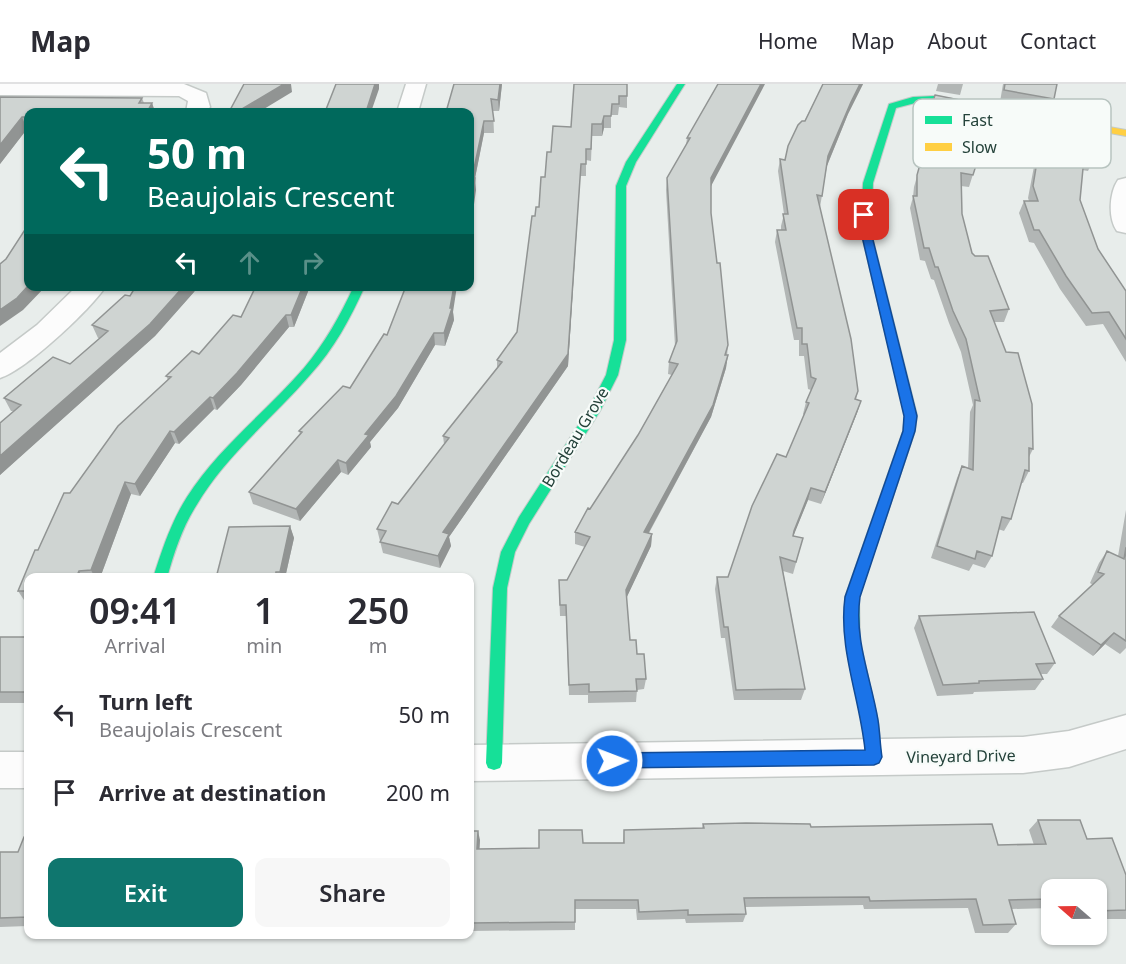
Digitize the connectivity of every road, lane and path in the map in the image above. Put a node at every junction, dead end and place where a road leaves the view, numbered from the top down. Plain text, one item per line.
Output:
1 (416, 84) edge
2 (681, 84) edge
3 (0, 89) edge
4 (913, 99) edge
5 (913, 99) edge
6 (929, 99) edge
7 (198, 108) edge
8 (409, 108) edge
9 (1111, 130) edge
10 (1126, 133) edge
11 (1126, 185) edge
12 (1126, 226) edge
13 (88, 291) edge
14 (358, 291) edge
15 (0, 368) edge
16 (160, 573) edge
17 (1126, 732) edge
18 (874, 757) junction
19 (482, 763) edge
20 (0, 770) edge
21 (24, 770) edge

1 - 8 street
2 - 19 street, Bordeau Grove
3 - 7 street
4 - 6 street
5 - 18 street
9 - 10 street
11 - 12 street
13 - 15 street
14 - 16 street
17 - 18 street, Vineyard Drive
18 - 19 street, Vineyard Drive
20 - 21 street

